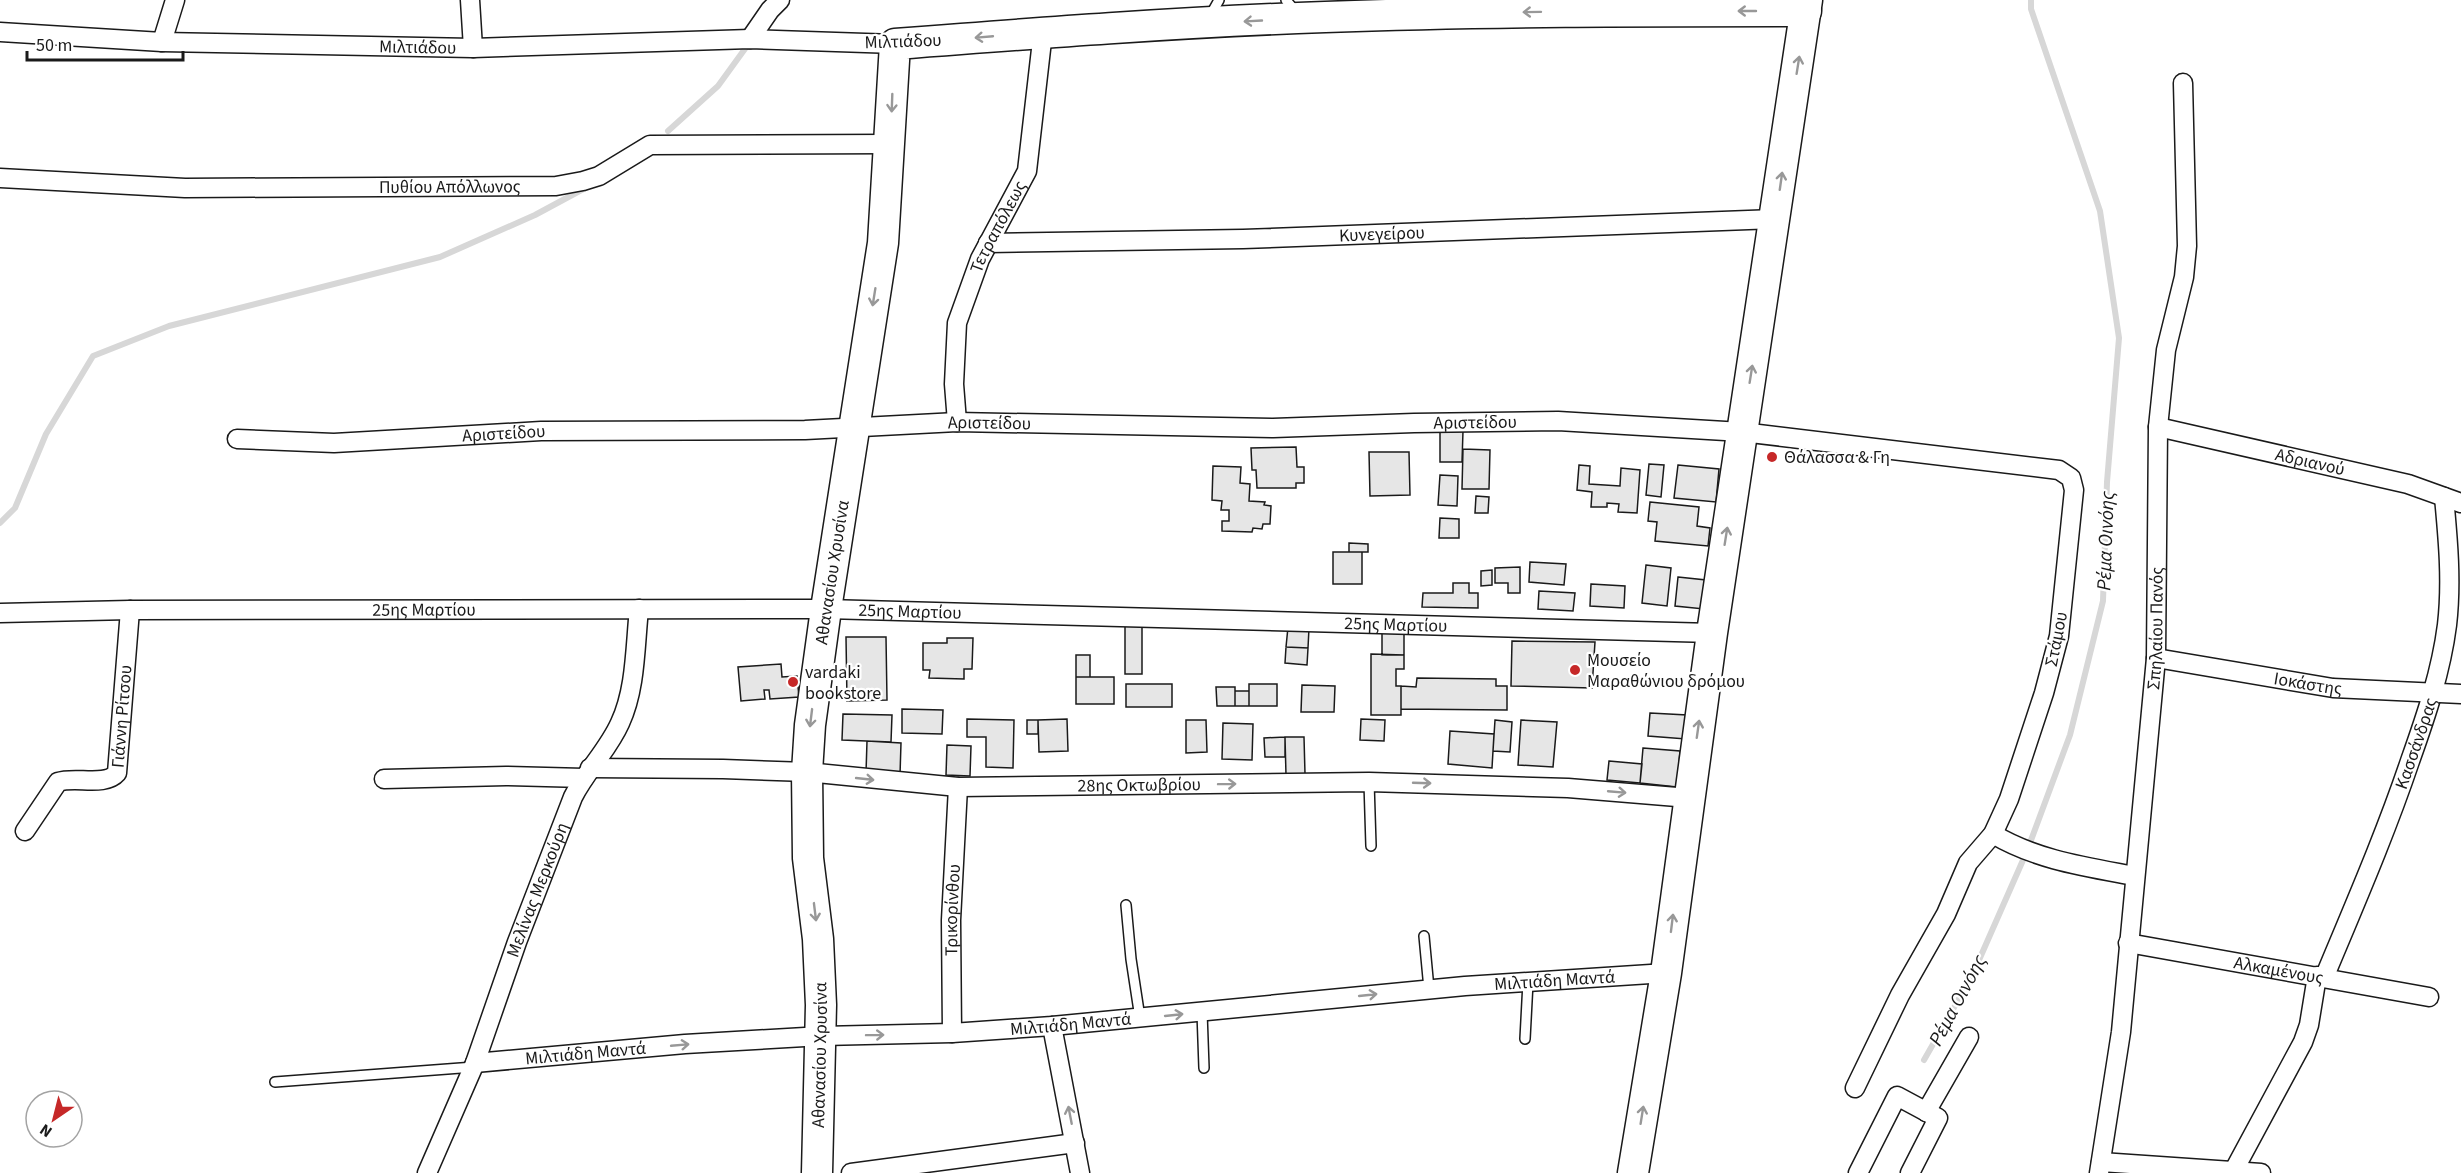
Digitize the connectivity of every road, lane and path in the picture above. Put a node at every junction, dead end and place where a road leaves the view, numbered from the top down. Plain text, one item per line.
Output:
1 (176, 0) edge
2 (470, 0) edge
3 (780, 0) edge
4 (1565, 5) edge
5 (1806, 6) edge
6 (1308, 9) edge
7 (1212, 12) edge
8 (0, 32) edge
9 (1043, 32) junction
10 (750, 39) junction
11 (162, 42) junction
12 (895, 44) junction
13 (473, 48) junction
14 (2183, 83) dead end
15 (890, 144) junction
16 (0, 178) edge
17 (1775, 219) junction
18 (988, 243) junction
19 (957, 422) junction
20 (853, 427) junction
21 (2158, 428) junction
22 (1742, 432) junction
23 (237, 439) dead end
24 (2453, 500) edge
25 (639, 609) junction
26 (826, 609) junction
27 (130, 610) junction
28 (0, 613) edge
29 (1712, 633) junction
30 (2156, 658) junction
31 (2434, 693) junction
32 (2461, 694) edge
33 (807, 772) junction
34 (587, 773) junction
35 (384, 779) dead end
36 (1369, 782) junction
37 (958, 787) junction
38 (1689, 798) junction
39 (25, 831) dead end
40 (1993, 834) junction
41 (1371, 846) dead end
42 (2135, 876) junction
43 (1126, 905) dead end
44 (1424, 936) dead end
45 (2128, 943) junction
46 (1666, 973) junction
47 (2321, 977) junction
48 (1528, 982) junction
49 (1429, 989) junction
50 (2430, 997) dead end
51 (1202, 1012) junction
52 (1140, 1018) junction
53 (1052, 1026) junction
54 (952, 1033) junction
55 (822, 1036) junction
56 (1969, 1037) dead end
57 (1525, 1039) dead end
58 (474, 1065) junction
59 (1204, 1068) dead end
60 (275, 1082) dead end
61 (1855, 1088) dead end
62 (1926, 1112) junction
63 (1075, 1143) junction
64 (2100, 1167) edge
65 (2233, 1172) edge
66 (427, 1173) edge
67 (817, 1173) edge
68 (851, 1173) edge
69 (1080, 1173) edge
70 (1633, 1173) edge
71 (1858, 1173) edge
72 (1910, 1173) edge
73 (2261, 1173) edge

1 - 11 street
2 - 13 street
3 - 10 street
5 -> 4 main road, Μιλτιάδου
4 -> 6 main road, Μιλτιάδου
17 -> 5 main road
6 -> 7 main road, Μιλτιάδου
7 - 9 main road, Μιλτιάδου
8 - 11 street, Μιλτιάδου
9 -> 12 main road, Μιλτιάδου
9 - 18 street, Τετραπόλεως
10 - 12 street, Μιλτιάδου
10 - 13 street, Μιλτιάδου
11 - 13 street, Μιλτιάδου
12 -> 15 main road, Αθανασίου Χρυσίνα
14 - 21 street, Σπηλαίου Πανός
15 - 16 street, Πυθίου Απόλλωνος
15 -> 20 main road, Αθανασίου Χρυσίνα
17 - 18 street, Κυνεγείρου
22 -> 17 main road
18 - 19 street, Τετραπόλεως
19 - 20 street, Αριστείδου
19 - 22 street, Αριστείδου
20 - 23 street, Αριστείδου
20 - 26 main road, Αθανασίου Χρυσίνα
21 - 24 street, Αδριανού
21 - 30 street, Σπηλαίου Πανός
29 -> 22 main road
22 - 40 street, Στάμου
24 - 31 street, Κασσάνδρας
25 - 26 street, 25ης Μαρτίου
25 - 27 street, 25ης Μαρτίου
25 - 34 street, Μελίνας Μερκούρη
26 - 29 street, 25ης Μαρτίου
26 -> 33 main road, Αθανασίου Χρυσίνα
27 - 28 street, 25ης Μαρτίου
27 - 39 street, Γιάννη Ρίτσου
38 -> 29 main road
30 - 31 street, Ιοκάστης
30 - 42 street, Σπηλαίου Πανός
31 - 32 street, Ιοκάστης
31 - 47 street, Κασσάνδρας
33 - 34 street, 28ης Οκτωβρίου
33 -> 37 street, 28ης Οκτωβρίου
33 -> 55 main road, Αθανασίου Χρυσίνα
34 - 35 street, 28ης Οκτωβρίου
34 - 58 street, Μελίνας Μερκούρη
37 -> 36 street, 28ης Οκτωβρίου
36 -> 38 street, 28ης Οκτωβρίου
36 - 41 lane
37 - 54 street, Τρικορίνθου
46 -> 38 main road
40 - 42 street
40 - 61 street, Στάμου
42 - 45 street, Σπηλαίου Πανός
43 - 52 lane
44 - 49 lane
45 - 47 street, Αλκαμένους
45 - 64 street, Σπηλαίου Πανός
46 - 48 street, Μιλτιάδη Μαντά
70 -> 46 main road
47 - 50 street, Αλκαμένους
47 - 65 street, Κασσάνδρας
48 - 49 street, Μιλτιάδη Μαντά
48 - 57 lane
51 -> 49 street, Μιλτιάδη Μαντά
52 -> 51 street, Μιλτιάδη Μαντά
51 - 59 lane
52 - 53 street, Μιλτιάδη Μαντά
53 - 54 street, Μιλτιάδη Μαντά
63 -> 53 street
55 -> 54 street, Μιλτιάδη Μαντά
58 -> 55 street, Μιλτιάδη Μαντά
55 - 67 main road, Αθανασίου Χρυσίνα
56 - 62 street
58 - 60 lane
58 - 66 street, Μελίνας Μερκούρη
62 - 71 street
62 - 72 street
63 - 68 street
63 - 69 street
64 - 65 street
65 - 73 street

